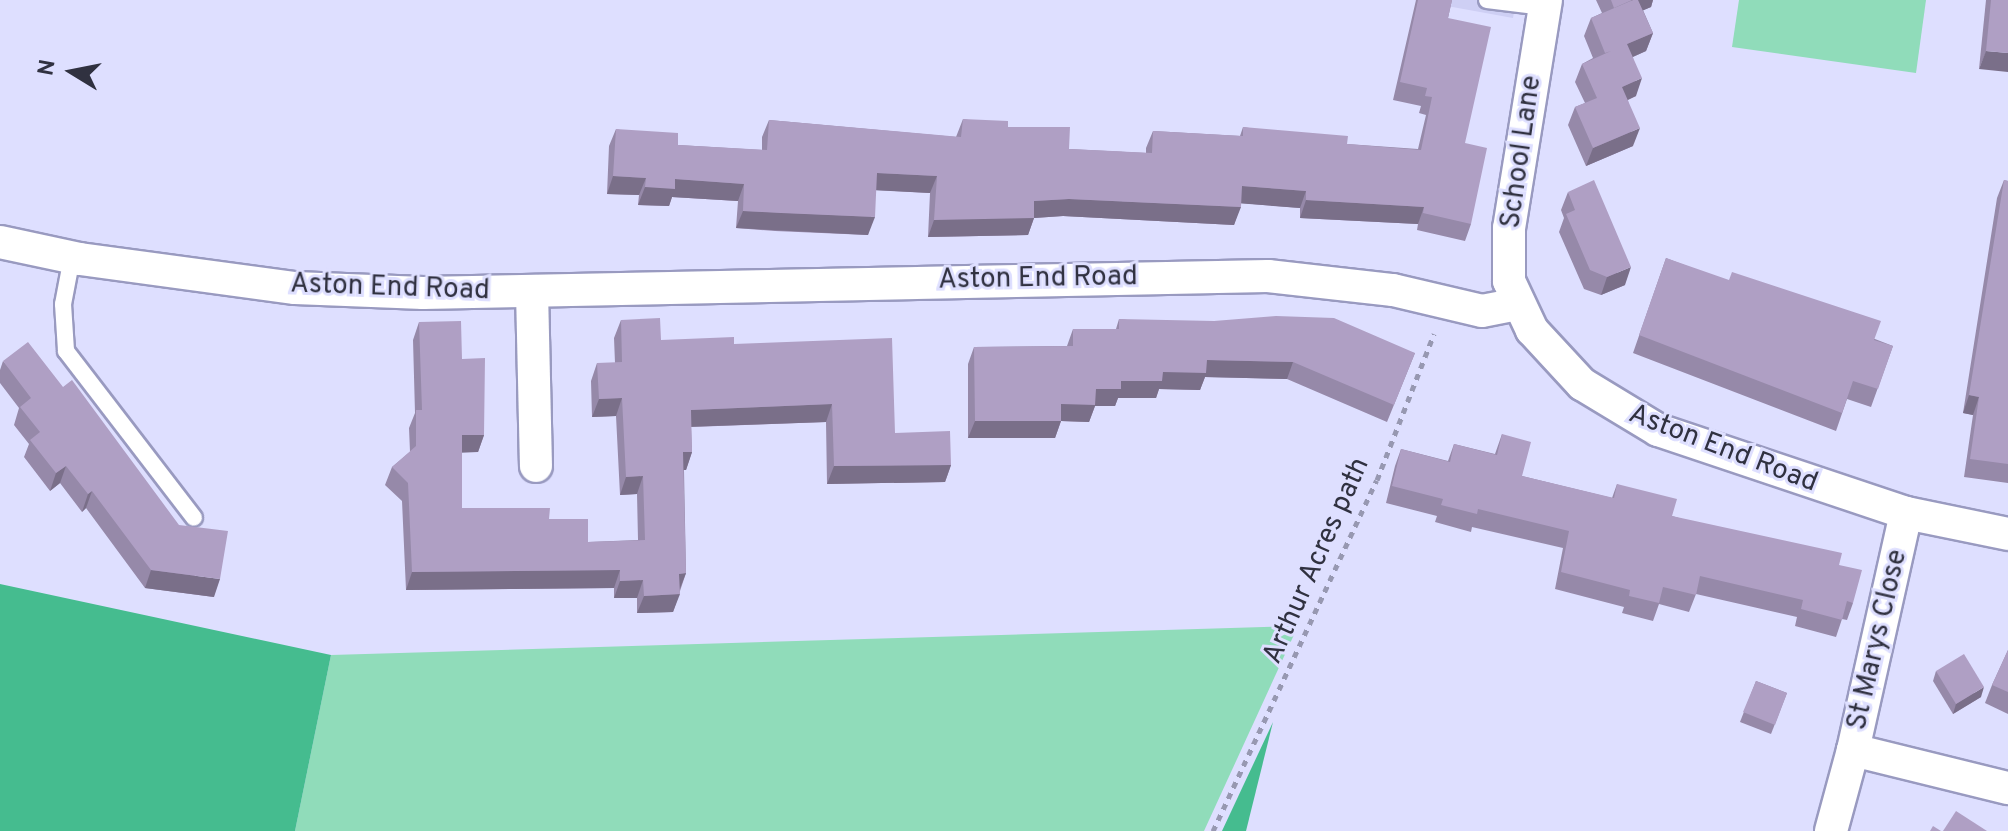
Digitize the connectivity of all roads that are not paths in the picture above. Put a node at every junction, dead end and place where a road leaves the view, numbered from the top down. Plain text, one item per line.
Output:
1 (1487, 0) edge
2 (1545, 3) edge
3 (0, 242) edge
4 (72, 257) junction
5 (532, 291) junction
6 (1517, 304) junction
7 (536, 466) dead end
8 (1906, 513) junction
9 (194, 518) dead end
10 (2008, 534) edge
11 (1853, 750) junction
12 (2008, 788) edge
13 (1831, 831) edge

1 - 2 lane
2 - 6 street, School Lane
3 - 4 street, Aston End Road
4 - 5 street, Aston End Road
4 - 9 lane
5 - 6 street, Aston End Road
5 - 7 street
6 - 8 street, Aston End Road
8 - 10 street, Aston End Road
8 - 11 street, St Marys Close
11 - 12 street, St Marys Close
11 - 13 street

